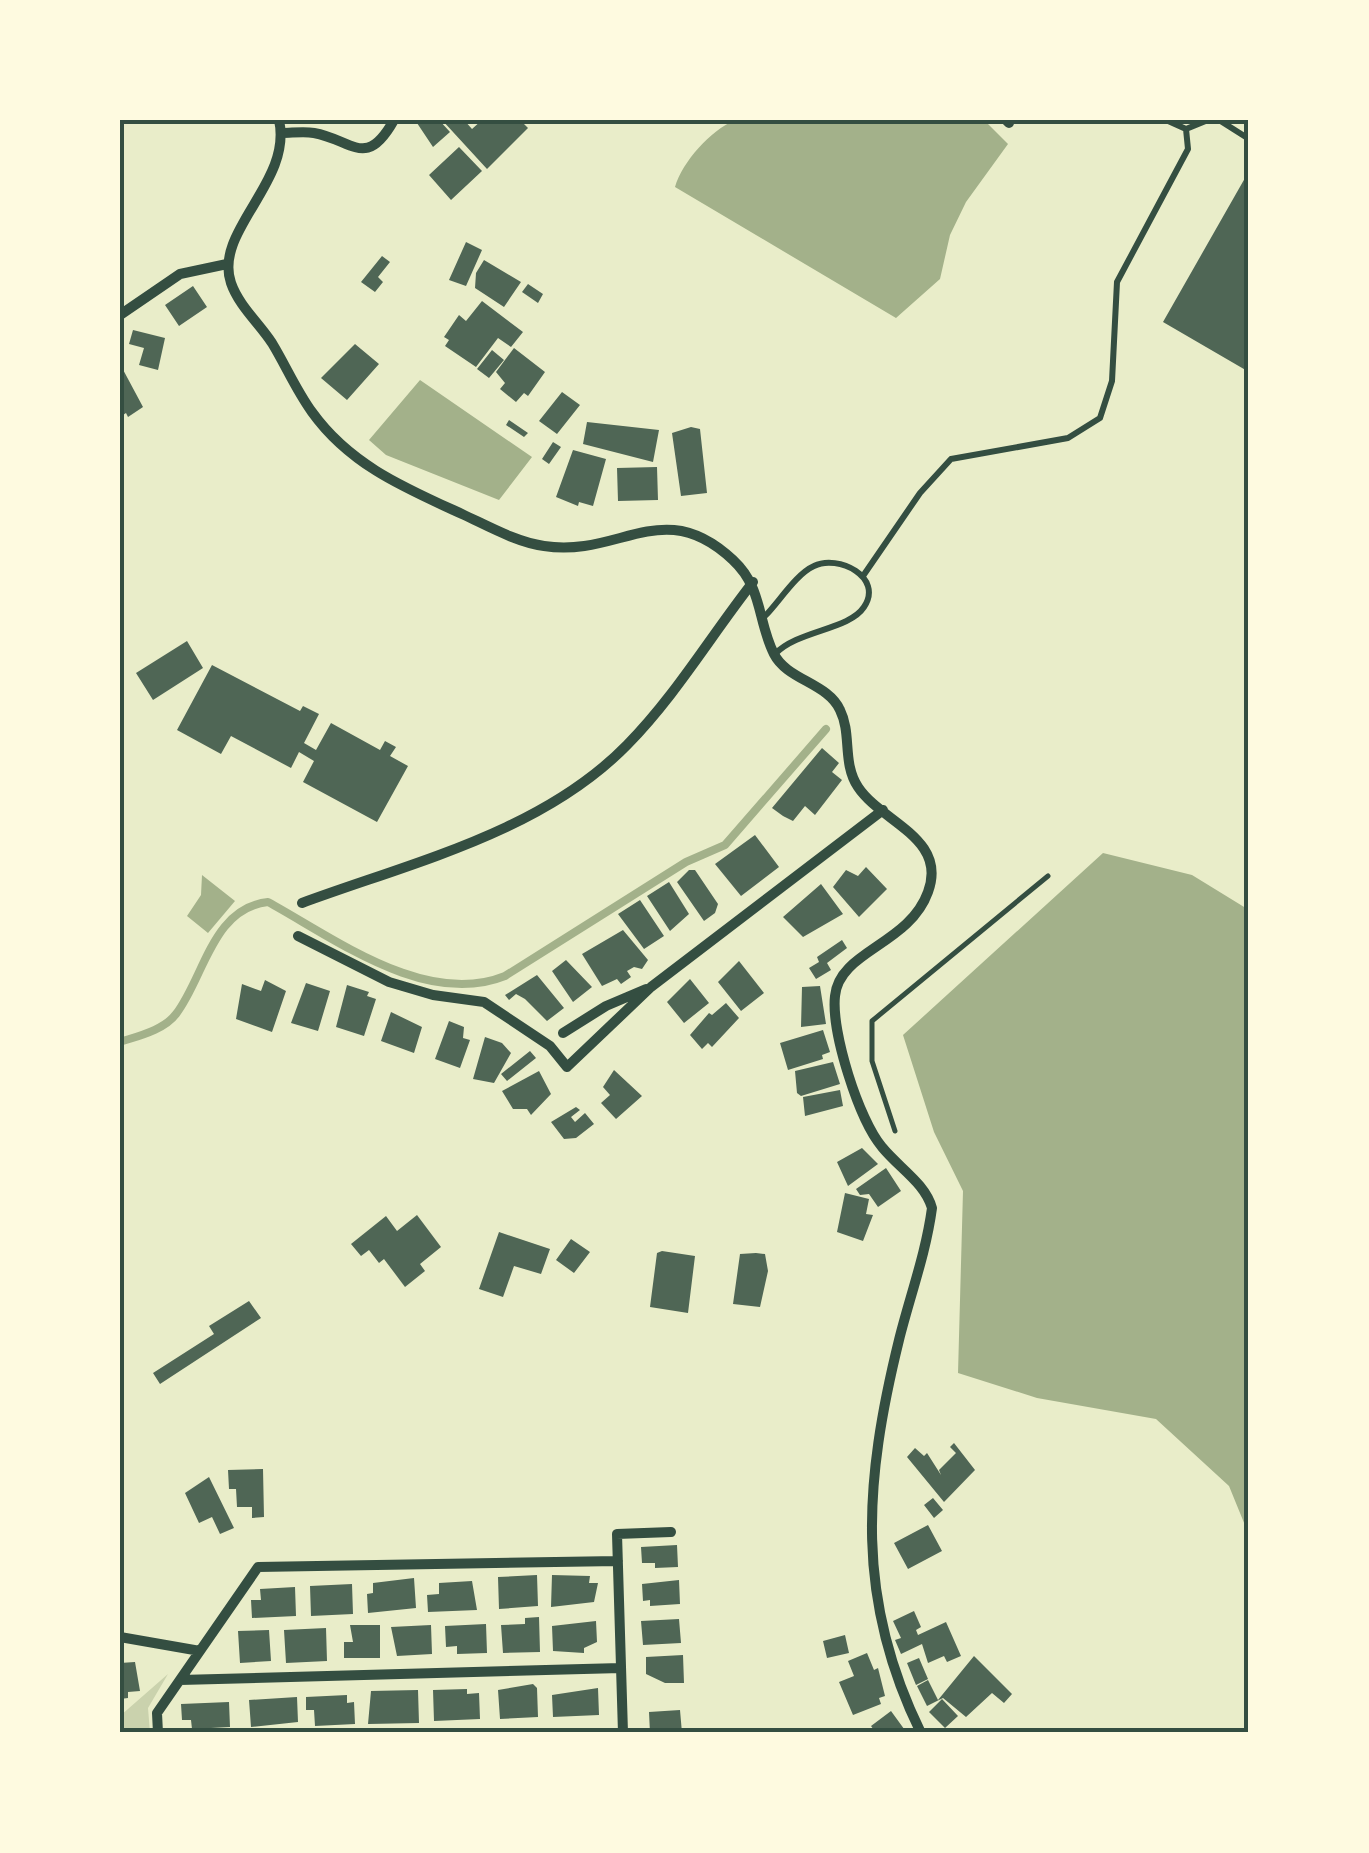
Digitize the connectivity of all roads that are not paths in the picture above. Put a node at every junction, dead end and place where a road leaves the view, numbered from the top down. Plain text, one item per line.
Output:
1 (279, 120) edge
2 (394, 120) edge
3 (1166, 120) edge
4 (1208, 120) edge
5 (1219, 120) edge
6 (1186, 129) junction
7 (282, 133) junction
8 (1249, 138) edge
9 (227, 264) junction
10 (120, 315) edge
11 (863, 576) junction
12 (753, 582) junction
13 (764, 616) junction
14 (774, 655) junction
15 (883, 810) junction
16 (302, 904) dead end
17 (298, 936) dead end
18 (651, 987) junction
19 (563, 1033) dead end
20 (671, 1532) dead end
21 (618, 1561) junction
22 (120, 1637) edge
23 (200, 1651) junction
24 (621, 1668) junction
25 (180, 1680) junction
26 (158, 1733) edge
27 (622, 1733) edge
28 (921, 1733) edge

1 - 7 street
2 - 7 street
3 - 6 lane
4 - 6 lane
5 - 8 lane
6 - 11 lane
7 - 9 street
9 - 10 street
9 - 12 street
11 - 13 lane
11 - 14 lane
12 - 13 street
12 - 16 street
13 - 14 street
14 - 15 street
15 - 18 street
15 - 28 street
17 - 18 street
18 - 19 street
20 - 21 street
21 - 23 street
21 - 24 street
22 - 23 street
23 - 25 street
24 - 25 street
24 - 27 street
25 - 26 street

